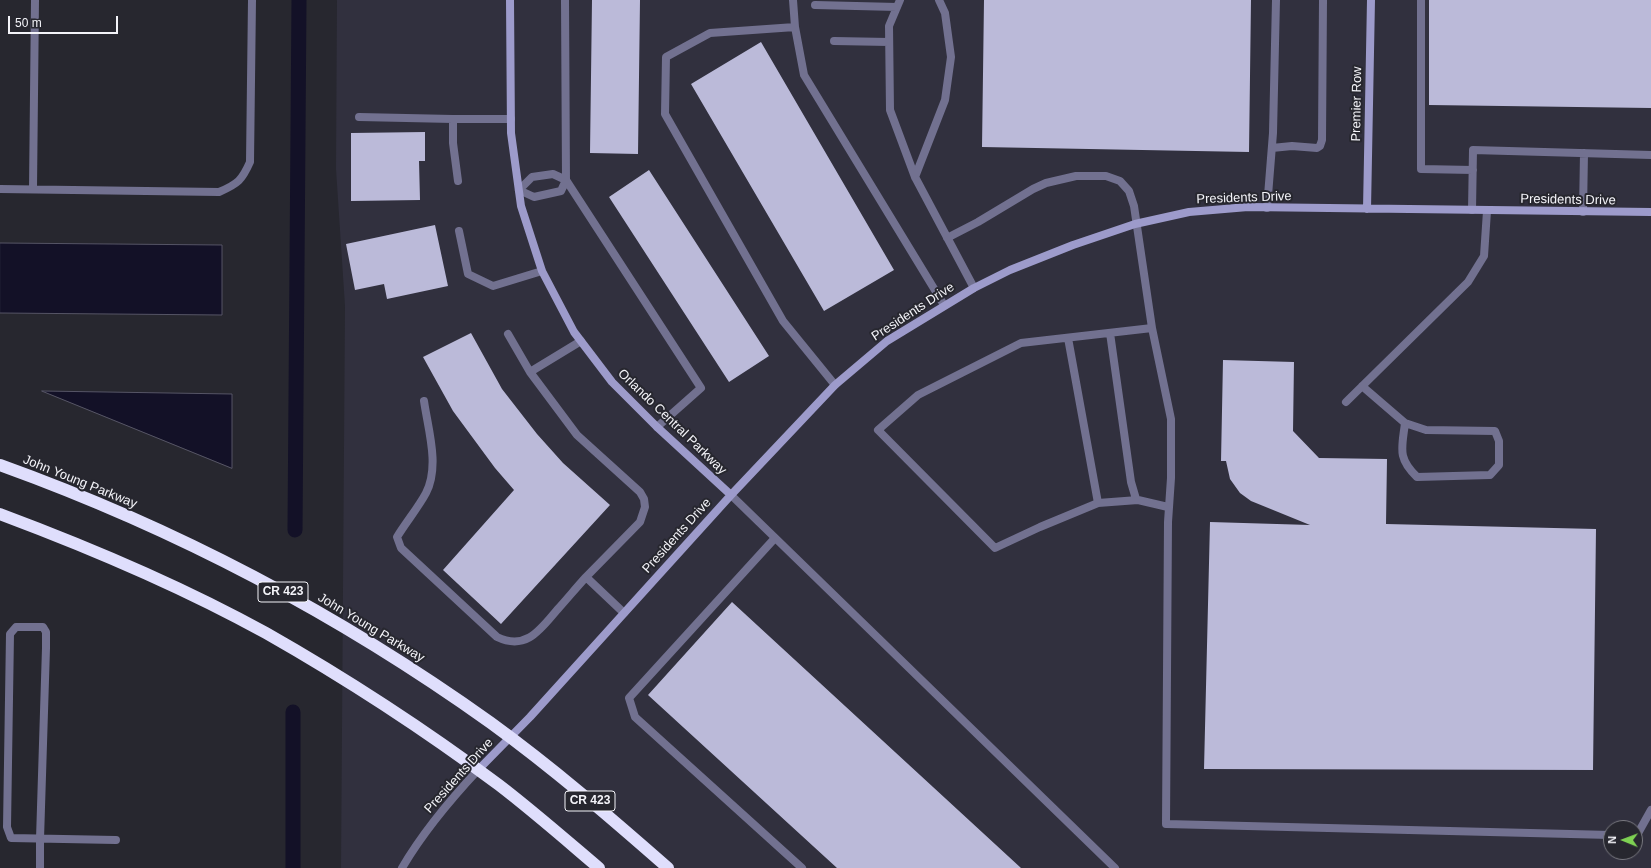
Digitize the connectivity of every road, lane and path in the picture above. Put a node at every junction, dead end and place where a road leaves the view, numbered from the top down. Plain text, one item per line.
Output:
1 (35, 0) edge
2 (252, 0) edge
3 (510, 0) edge
4 (565, 0) edge
5 (793, 0) edge
6 (939, 0) edge
7 (1276, 0) edge
8 (1323, 0) edge
9 (1371, 0) edge
10 (1421, 0) edge
11 (898, 3) edge
12 (815, 5) dead end
13 (795, 27) junction
14 (834, 41) dead end
15 (889, 42) junction
16 (359, 117) dead end
17 (453, 119) junction
18 (511, 119) junction
19 (1272, 148) junction
20 (1584, 153) junction
21 (1651, 155) edge
22 (1473, 170) junction
23 (915, 177) junction
24 (566, 180) junction
25 (458, 181) dead end
26 (0, 189) edge
27 (32, 189) junction
28 (519, 190) junction
29 (1266, 208) junction
30 (1367, 209) junction
31 (1472, 210) junction
32 (1487, 211) junction
33 (1583, 212) junction
34 (1651, 212) edge
35 (1135, 224) junction
36 (459, 231) dead end
37 (947, 238) junction
38 (542, 271) junction
39 (974, 288) junction
40 (944, 305) junction
41 (1152, 328) junction
42 (1110, 333) junction
43 (508, 334) dead end
44 (1068, 338) junction
45 (581, 341) junction
46 (530, 372) junction
47 (835, 385) junction
48 (1362, 386) junction
49 (424, 401) dead end
50 (1346, 402) dead end
51 (1405, 423) junction
52 (657, 428) junction
53 (0, 465) edge
54 (731, 495) junction
55 (1136, 500) junction
56 (1098, 503) junction
57 (1168, 507) junction
58 (0, 514) edge
59 (775, 538) junction
60 (586, 577) junction
61 (624, 613) junction
62 (510, 738) junction
63 (478, 770) junction
64 (1651, 810) edge
65 (1643, 824) edge
66 (1603, 835) edge
67 (40, 839) junction
68 (116, 840) dead end
69 (40, 868) edge
70 (402, 868) edge
71 (599, 868) edge
72 (668, 868) edge
73 (800, 868) edge
74 (1115, 868) edge

1 - 27 street
2 - 27 street
3 - 18 street, Orlando Central Parkway
4 - 24 street
5 - 13 street
6 - 23 street
7 - 19 street
8 - 19 street
9 - 30 street, Premier Row
10 - 22 street
11 - 12 street
11 - 15 street
13 - 40 street
13 - 47 street
14 - 15 street
15 - 23 street
16 - 17 street
17 - 18 street
17 - 25 street
18 - 28 street, Orlando Central Parkway
19 - 29 street
20 - 21 street
20 - 22 street
20 - 33 street
22 - 31 street
23 - 37 street
24 - 28 street
24 - 28 street
24 - 52 street
26 - 27 street
28 - 38 street, Orlando Central Parkway
29 - 30 street, Presidents Drive
29 - 35 street, Presidents Drive
30 - 31 street, Presidents Drive
31 - 32 street, Presidents Drive
32 - 33 street, Presidents Drive
32 - 48 street
33 - 34 street, Presidents Drive
35 - 37 street
35 - 39 street, Presidents Drive
35 - 41 street
36 - 38 street
37 - 39 street
38 - 45 street, Orlando Central Parkway
39 - 40 street, Presidents Drive
40 - 47 street, Presidents Drive
41 - 42 street
41 - 57 street
42 - 44 street
42 - 55 street
43 - 46 street
44 - 56 street
44 - 56 street
45 - 46 street
45 - 52 street, Orlando Central Parkway
46 - 60 street
47 - 54 street, Presidents Drive
48 - 50 street
48 - 51 street
49 - 60 street
51 - 51 street
52 - 54 street, Orlando Central Parkway
53 - 62 highway, John Young Parkway / CR 423
54 - 59 street
54 - 61 street, Presidents Drive
55 - 56 street
55 - 57 street
57 - 66 street
58 - 63 highway
59 - 73 street
59 - 74 street
60 - 61 street
61 - 62 street, Presidents Drive
62 - 63 street, Presidents Drive
62 - 72 highway, John Young Parkway / CR 423
63 - 70 street, Presidents Drive
63 - 71 highway
64 - 65 street
67 - 67 street
67 - 68 street
67 - 69 street

